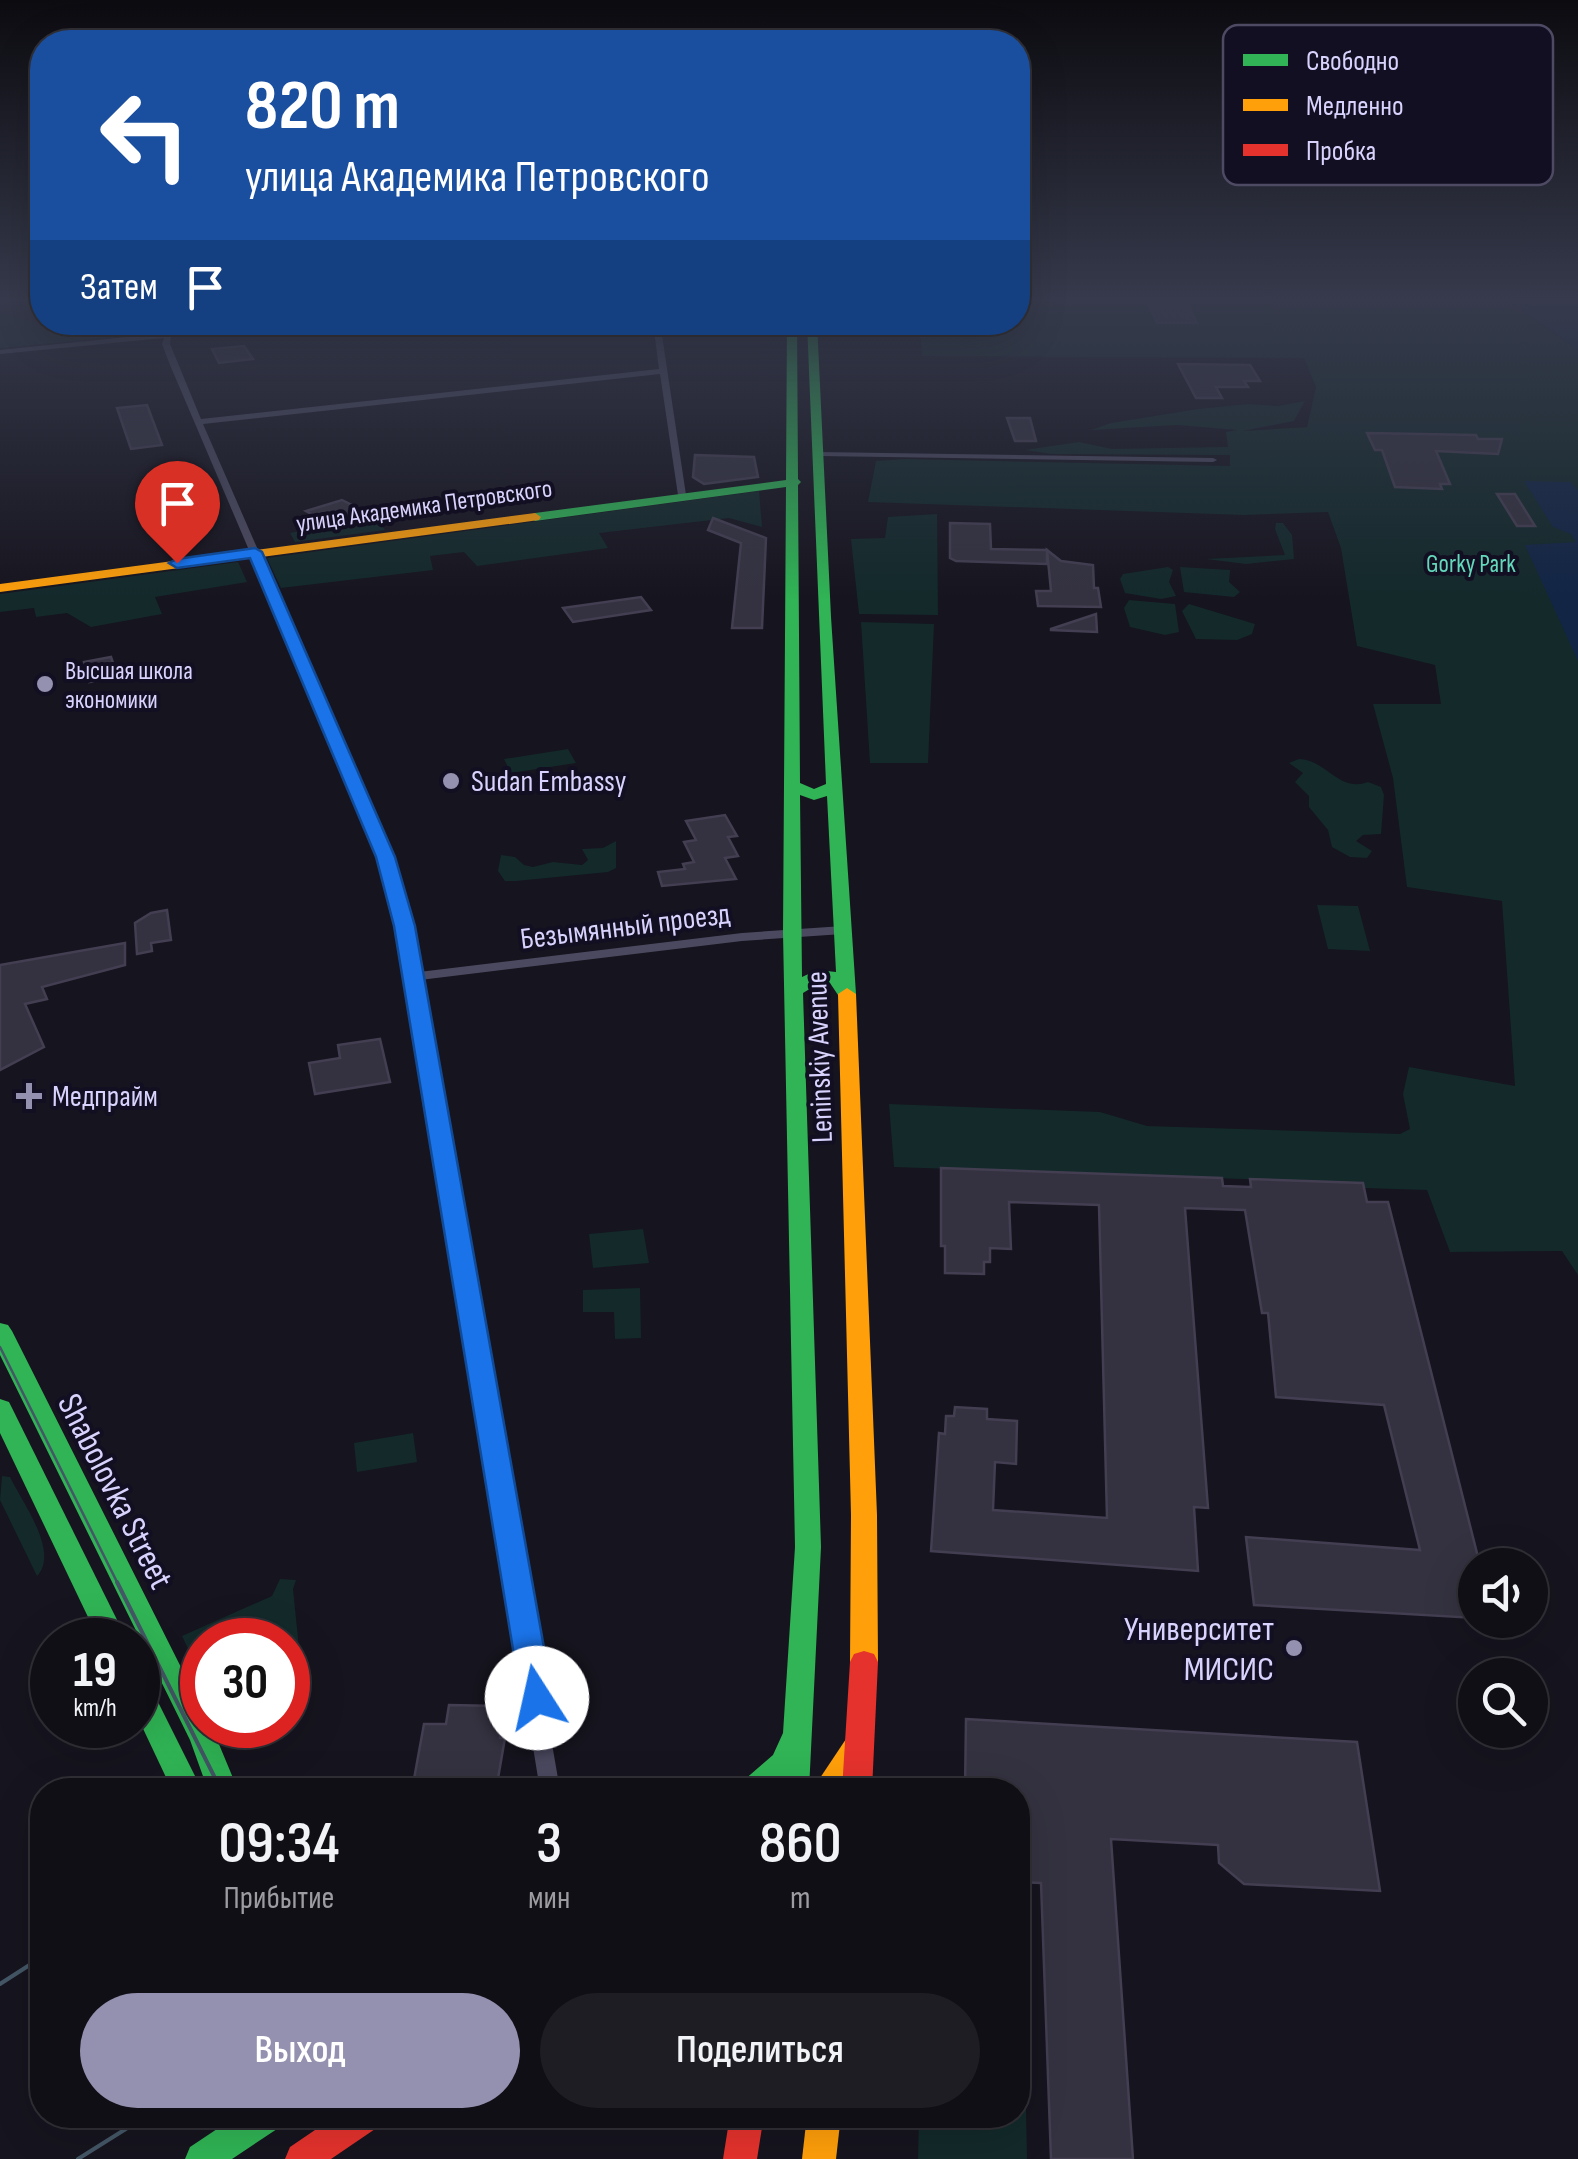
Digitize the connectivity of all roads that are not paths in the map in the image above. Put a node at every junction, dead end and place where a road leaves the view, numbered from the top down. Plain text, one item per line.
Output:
1 (190, 399) edge
2 (416, 399) edge
3 (669, 399) edge
4 (793, 399) edge
5 (817, 399) edge
6 (200, 422) junction
7 (820, 454) junction
8 (1213, 460) dead end
9 (795, 482) junction
10 (682, 495) junction
11 (255, 552) junction
12 (0, 588) edge
13 (793, 786) junction
14 (836, 786) junction
15 (844, 930) junction
16 (792, 933) junction
17 (412, 976) junction
18 (847, 990) junction
19 (794, 991) junction
20 (0, 1331) edge
21 (0, 1408) edge
22 (102, 1618) edge
23 (801, 1725) junction
24 (862, 1726) junction
25 (160, 1736) edge
26 (180, 1778) edge
27 (218, 1778) edge
28 (553, 1778) edge
29 (766, 1778) edge
30 (795, 1778) edge
31 (837, 1778) edge
32 (858, 1778) edge
33 (248, 2128) edge
34 (342, 2128) edge
35 (744, 2128) edge
36 (823, 2128) edge
37 (202, 2159) edge
38 (302, 2159) edge
39 (740, 2159) edge
40 (819, 2159) edge

1 - 6 street
2 - 6 street
3 - 10 street
4 - 9 main road, Leninskiy Avenue
5 - 7 main road, Leninskiy Avenue
6 - 11 street
7 - 8 street
7 - 14 main road, Leninskiy Avenue
9 - 10 main road, улица Академика Петровского
9 - 13 main road, Leninskiy Avenue
10 - 11 main road, улица Академика Петровского
11 - 12 main road, улица Академика Петровского
11 - 17 street
13 - 14 main road
13 - 16 main road, Leninskiy Avenue
14 - 15 main road, Leninskiy Avenue
15 - 16 street, Безымянный проезд
15 - 18 main road, Leninskiy Avenue
16 - 17 street, Безымянный проезд
16 - 19 main road, Leninskiy Avenue
17 - 28 street
18 - 19 main road
18 - 24 main road, Leninskiy Avenue
19 - 23 main road, Leninskiy Avenue
20 - 27 main road, Shabolovka Street
21 - 22 main road
23 - 29 main road
23 - 30 main road, Leninskiy Avenue
24 - 31 main road
24 - 32 main road, Leninskiy Avenue
25 - 26 main road
33 - 37 main road
34 - 38 main road
35 - 39 main road
36 - 40 main road

